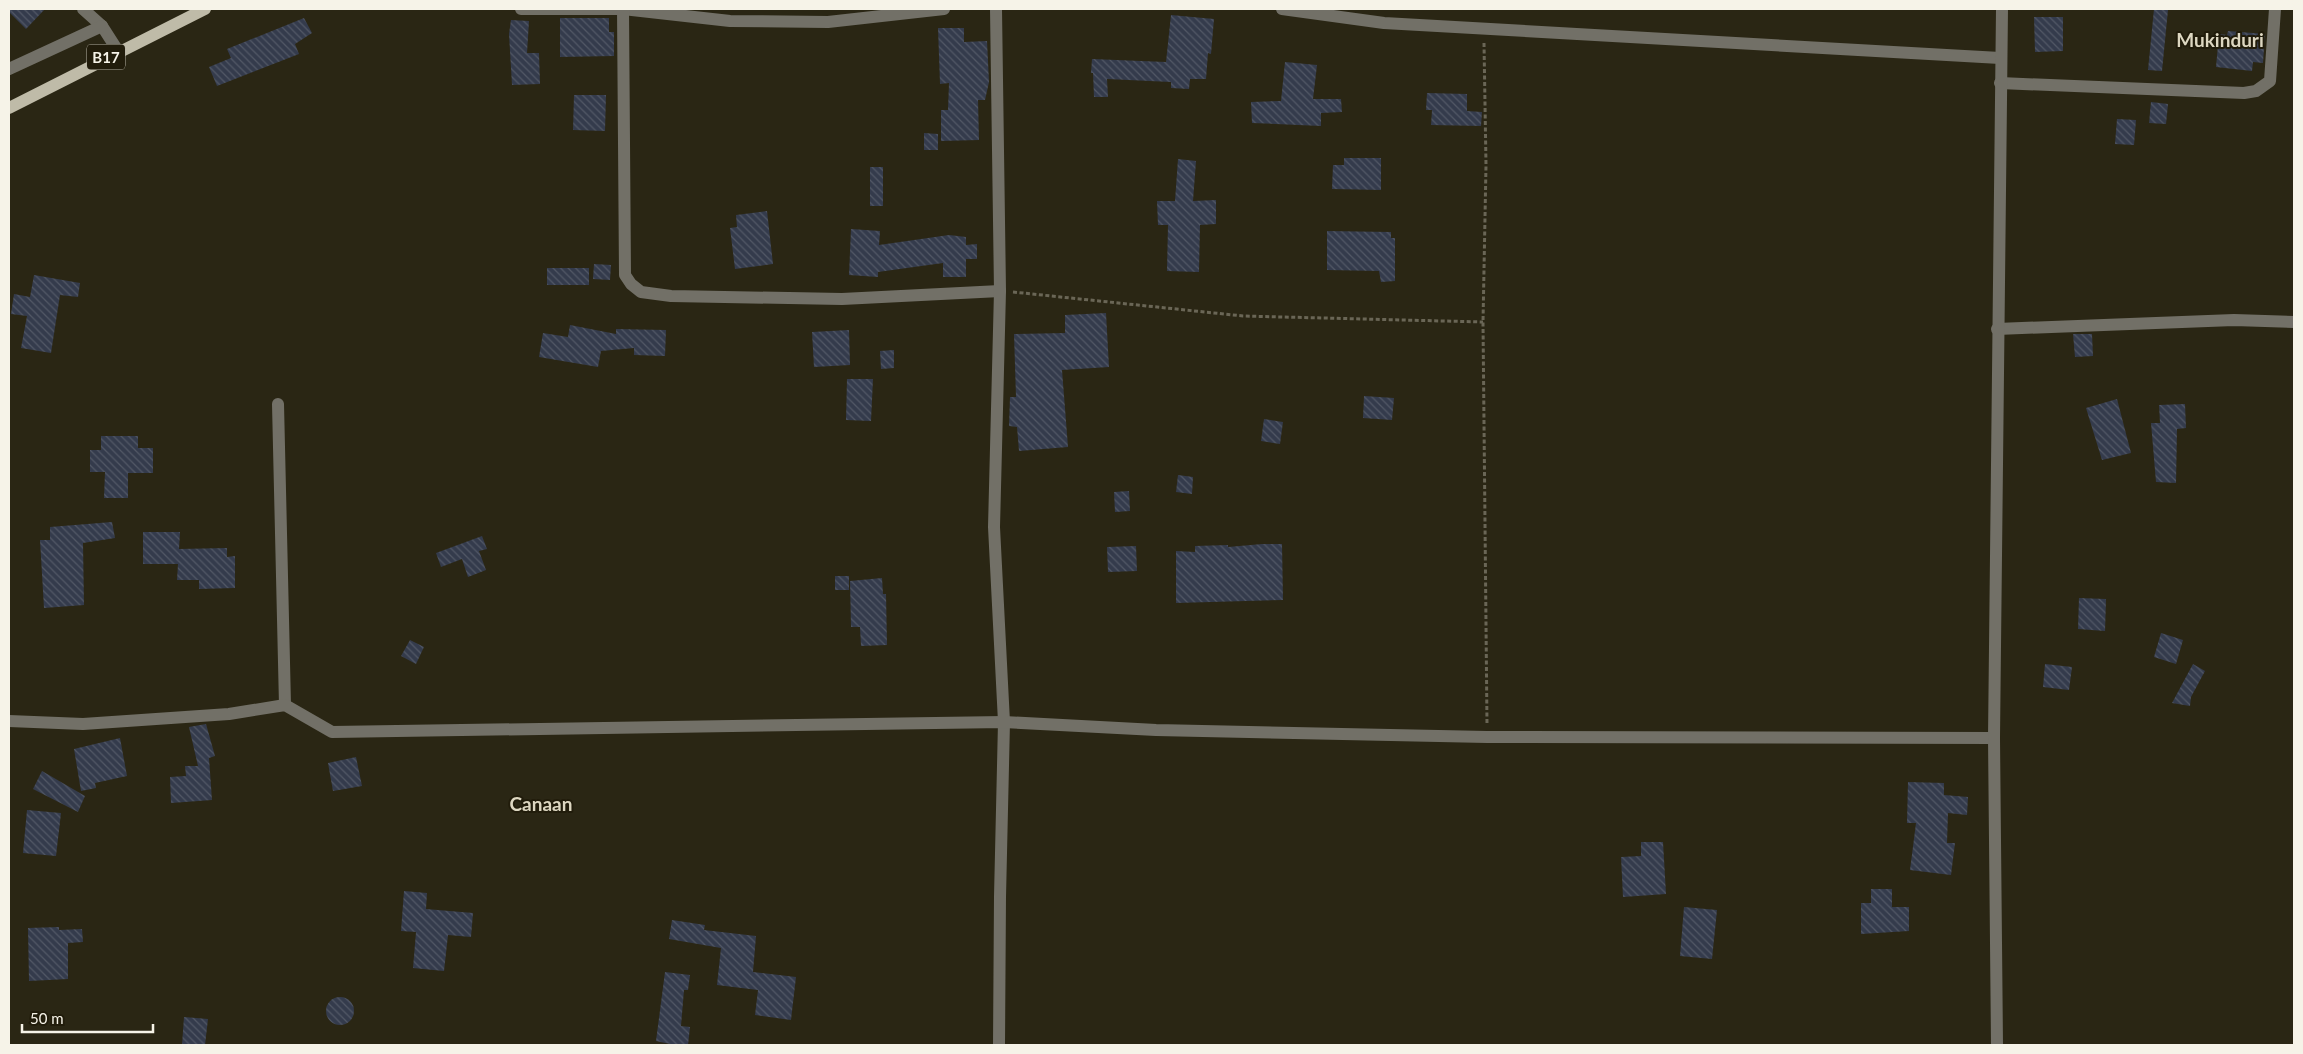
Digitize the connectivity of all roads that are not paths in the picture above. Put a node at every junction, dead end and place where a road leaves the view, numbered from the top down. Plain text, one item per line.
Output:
1 (83, 9) edge
2 (205, 9) edge
3 (521, 9) edge
4 (623, 9) edge
5 (944, 9) edge
6 (996, 9) edge
7 (1282, 9) edge
8 (2002, 9) edge
9 (2275, 9) edge
10 (102, 26) junction
11 (118, 52) junction
12 (2000, 58) junction
13 (9, 69) edge
14 (2000, 83) junction
15 (9, 108) edge
16 (1000, 291) junction
17 (2294, 322) edge
18 (1997, 329) junction
19 (278, 404) dead end
20 (285, 705) junction
21 (9, 721) edge
22 (1004, 722) junction
23 (1994, 738) junction
24 (999, 1045) edge
25 (1997, 1045) edge

1 - 10 street
2 - 11 main road, B17
3 - 4 street
4 - 5 street
4 - 16 street
6 - 16 street
7 - 12 street
8 - 12 street
9 - 14 street
10 - 11 street
10 - 13 street
11 - 15 main road, B17
12 - 14 street
14 - 18 street
16 - 22 street
17 - 18 street
18 - 23 street
19 - 20 street
20 - 21 street
20 - 22 street
22 - 23 street
22 - 24 street
23 - 25 street

